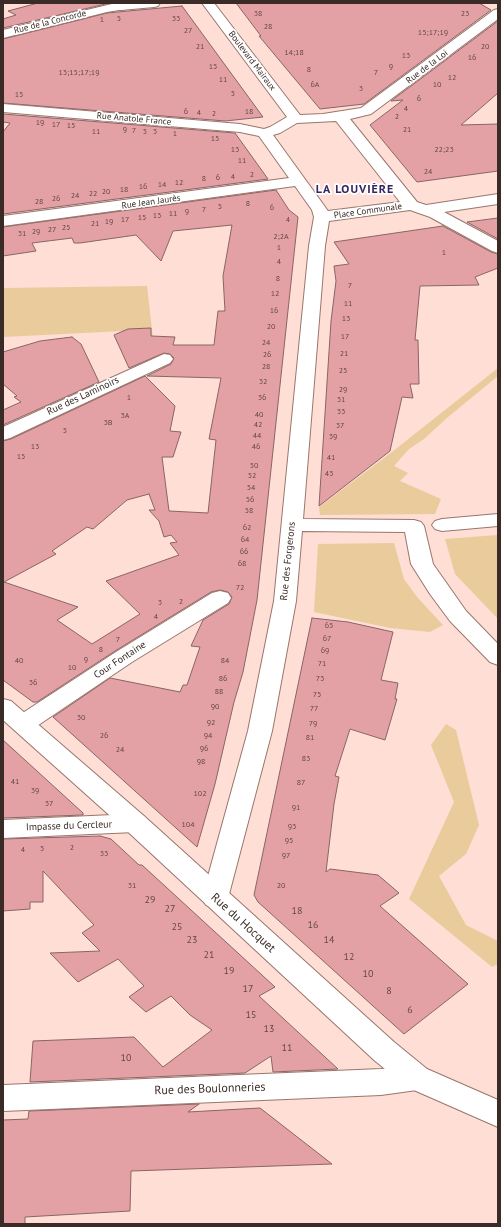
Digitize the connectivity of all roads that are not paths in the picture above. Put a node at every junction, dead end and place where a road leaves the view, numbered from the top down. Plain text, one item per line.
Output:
1 (154, 3) edge
2 (208, 3) edge
3 (120, 5) edge
4 (498, 13) edge
5 (3, 34) edge
6 (3, 108) edge
7 (346, 115) junction
8 (294, 119) junction
9 (264, 133) junction
10 (298, 181) junction
11 (498, 199) edge
12 (419, 208) junction
13 (322, 217) junction
14 (3, 221) edge
15 (498, 248) edge
16 (164, 359) dead end
17 (3, 434) edge
18 (498, 520) edge
19 (292, 525) junction
20 (442, 525) dead end
21 (220, 598) dead end
22 (498, 657) edge
23 (3, 707) edge
24 (23, 724) junction
25 (135, 824) junction
26 (3, 828) edge
27 (215, 898) junction
28 (417, 1078) junction
29 (3, 1098) edge
30 (498, 1114) edge

1 - 3 street, Rue de la Concorde
2 - 8 street, Boulevard Mairaux
3 - 5 street, Rue de la Concorde
4 - 7 street, Rue de la Loi
6 - 9 street, Rue Anatole France
7 - 8 street
7 - 12 street, Place Communale
8 - 9 street
9 - 10 street, Place Communale
10 - 13 street, Place Communale
10 - 14 street, Rue Jean Jaurès
11 - 12 street
12 - 13 street, Place Communale
12 - 15 street
13 - 19 street, Rue des Forgerons
16 - 17 street, Rue des Laminoirs
18 - 20 street
19 - 22 street
19 - 27 street, Rue des Forgerons
21 - 24 street, Cour Fontaine
23 - 24 street, Rue du Hocquet
24 - 25 street, Rue du Hocquet
25 - 26 street, Impasse du Cercleur
25 - 27 street, Rue du Hocquet
27 - 28 street, Rue du Hocquet
28 - 29 street, Rue des Boulonneries
28 - 30 street, Rue du Hocquet

